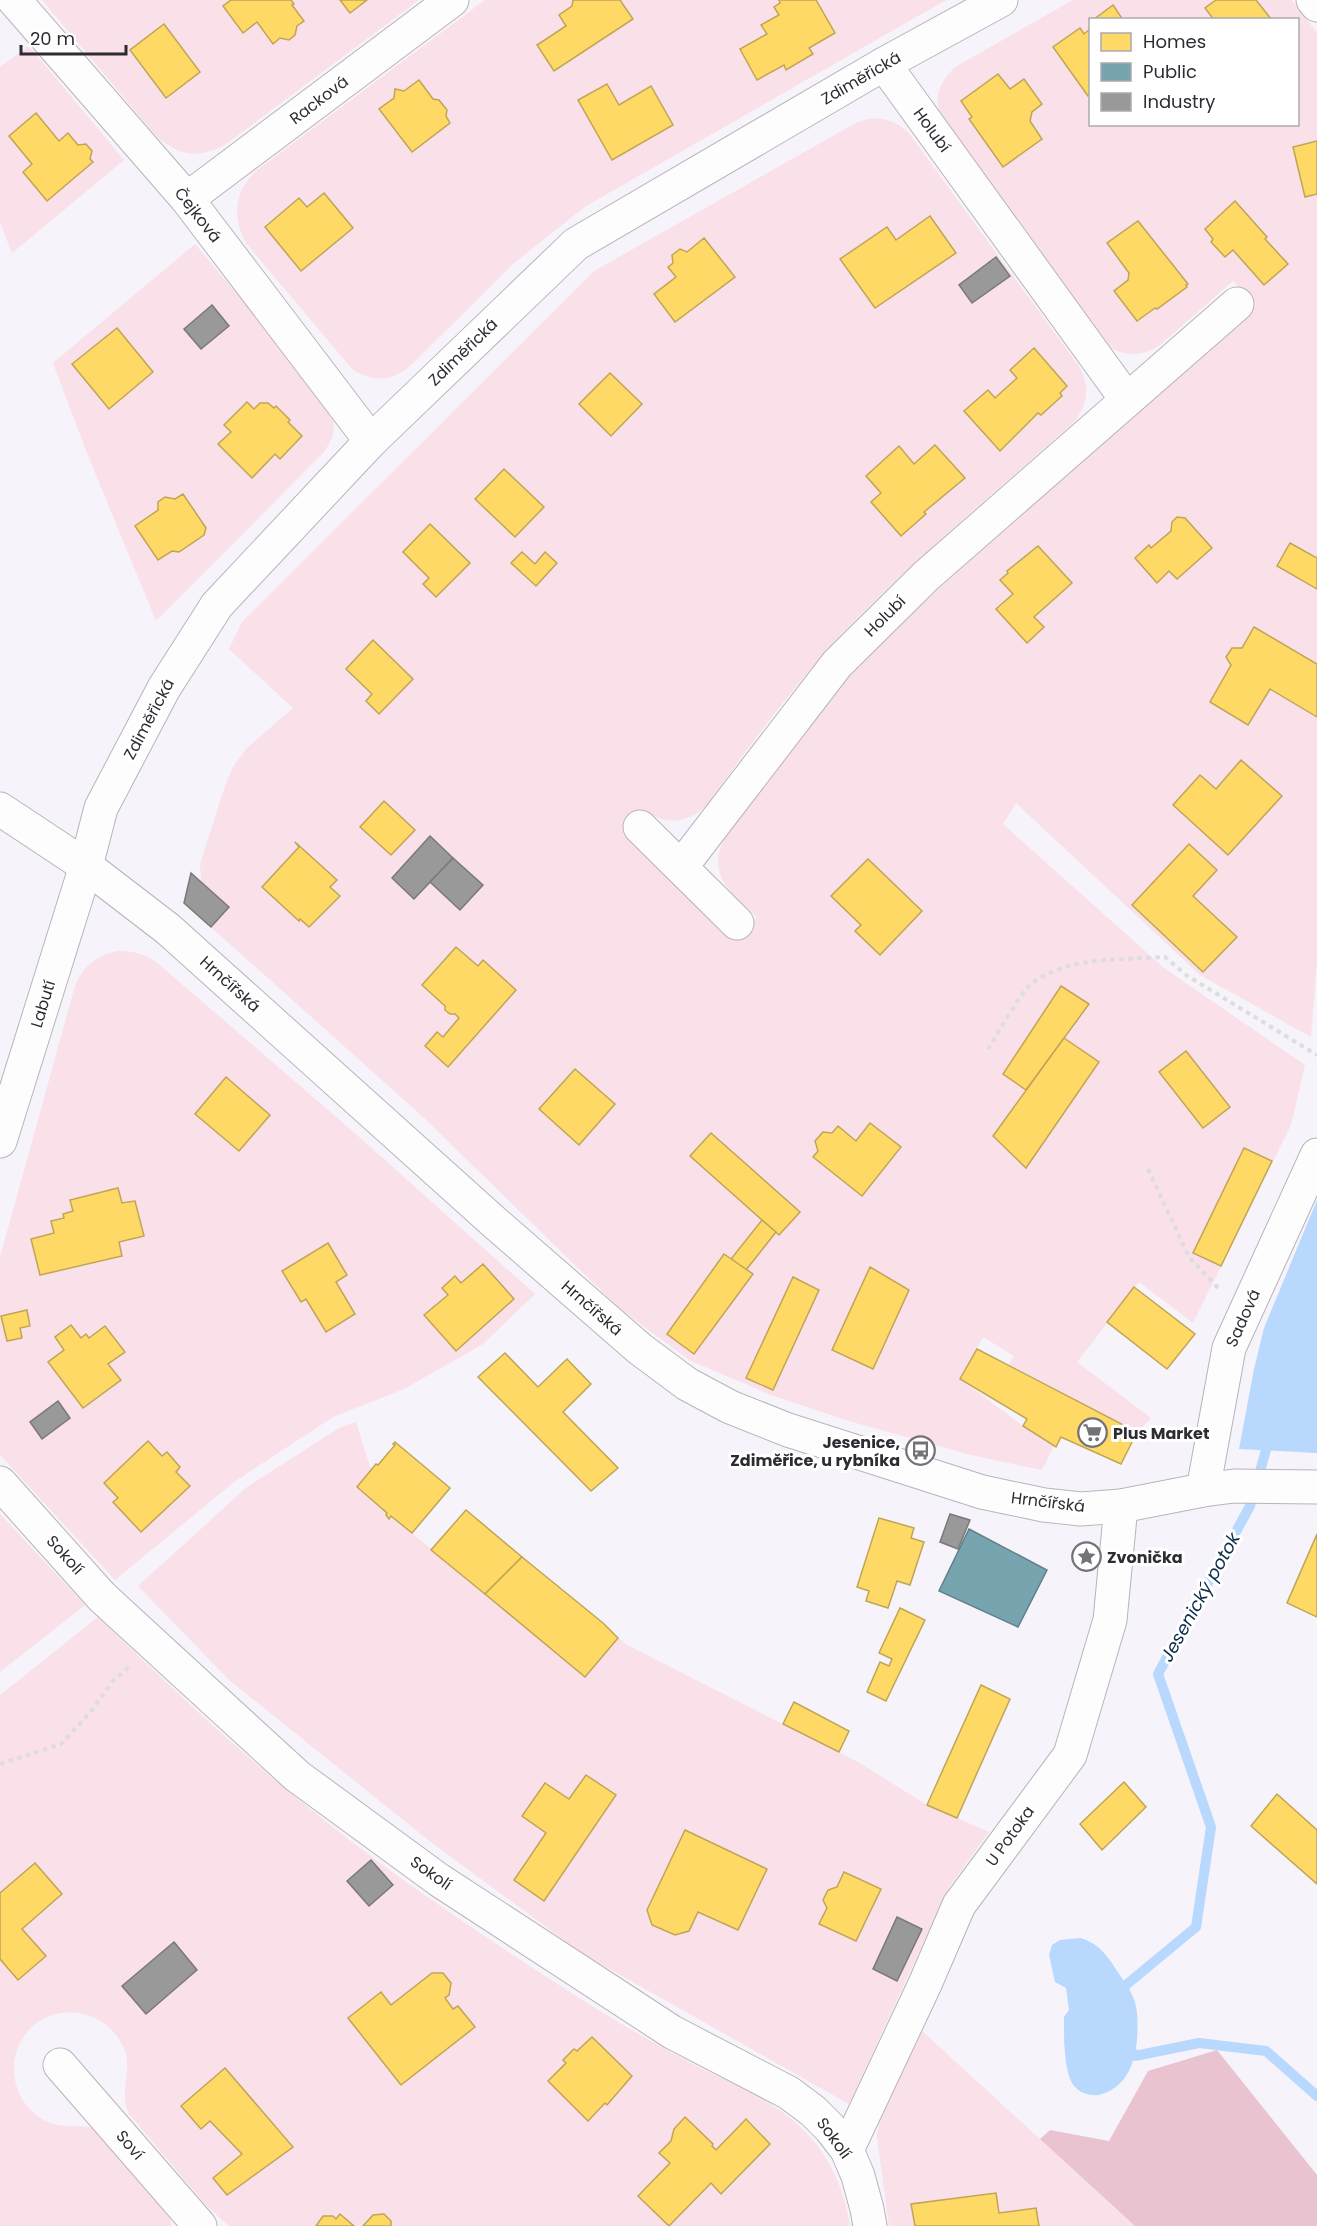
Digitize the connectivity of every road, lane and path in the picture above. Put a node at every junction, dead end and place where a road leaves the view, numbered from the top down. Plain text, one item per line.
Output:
1 (14, 0) edge
2 (452, 0) edge
3 (1001, 0) edge
4 (1313, 0) edge
5 (1317, 5) edge
6 (884, 64) junction
7 (187, 199) junction
8 (1237, 304) dead end
9 (1127, 400) junction
10 (371, 441) junction
11 (0, 809) edge
12 (640, 827) dead end
13 (86, 866) junction
14 (681, 867) junction
15 (737, 923) dead end
16 (988, 1049) dead end
17 (1317, 1055) edge
18 (0, 1141) edge
19 (1317, 1155) edge
20 (1148, 1169) dead end
21 (1244, 1316) junction
22 (0, 1483) edge
23 (1315, 1487) edge
24 (1218, 1488) junction
25 (1121, 1506) junction
26 (154, 1645) junction
27 (0, 1764) edge
28 (60, 2064) dead end
29 (847, 2150) junction
30 (200, 2226) edge
31 (870, 2226) edge

1 - 7 street, Čejková
2 - 7 street, Racková
3 - 6 street, Zdiměřická
4 - 5 street
6 - 9 street, Holubí
6 - 10 street, Zdiměřická
7 - 10 street, Čejková
8 - 9 street, Holubí
9 - 14 street, Holubí
10 - 13 street, Zdiměřická
11 - 13 street, Hrnčířská
12 - 14 street
13 - 18 street, Labutí
13 - 25 street, Hrnčířská
14 - 15 street
16 - 17 path
19 - 21 street, Sadová
20 - 21 path
21 - 24 street, Sadová
22 - 26 street, Sokolí
23 - 24 street, Hrnčířská
24 - 25 street, Hrnčířská
25 - 29 street, U Potoka
26 - 27 path
26 - 29 street, Sokolí
28 - 30 street, Soví
29 - 31 street, Sokolí

